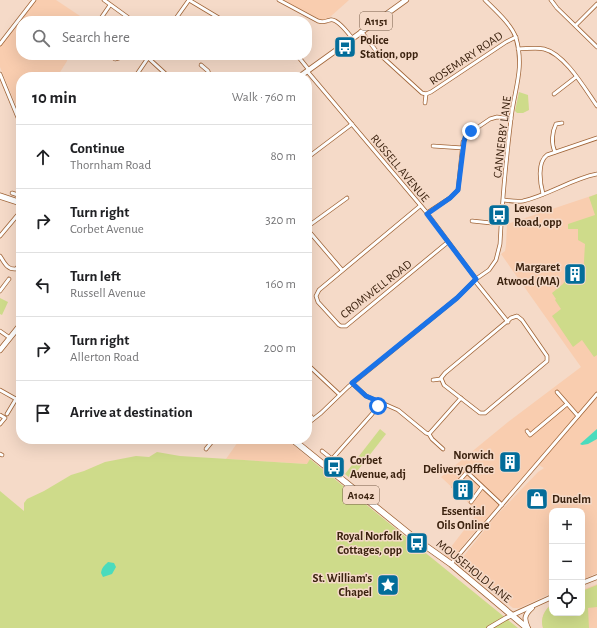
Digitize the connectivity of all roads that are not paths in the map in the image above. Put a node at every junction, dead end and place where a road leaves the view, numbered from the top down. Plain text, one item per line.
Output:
1 (34, 0) edge
2 (104, 0) edge
3 (189, 0) edge
4 (279, 0) edge
5 (406, 0) edge
6 (485, 0) edge
7 (551, 0) edge
8 (597, 4) edge
9 (110, 5) junction
10 (22, 16) edge
11 (102, 16) edge
12 (126, 16) edge
13 (178, 16) edge
14 (216, 16) edge
15 (307, 16) edge
16 (312, 19) edge
17 (16, 23) edge
18 (576, 25) junction
19 (361, 31) junction
20 (516, 37) junction
21 (352, 38) junction
22 (0, 44) edge
23 (597, 47) edge
24 (518, 49) junction
25 (146, 60) edge
26 (153, 60) edge
27 (301, 60) edge
28 (201, 65) dead end
29 (308, 70) junction
30 (138, 72) edge
31 (164, 72) edge
32 (208, 72) edge
33 (305, 72) edge
34 (0, 74) edge
35 (312, 75) edge
36 (576, 77) junction
37 (426, 94) junction
38 (554, 94) dead end
39 (425, 103) dead end
40 (597, 106) edge
41 (16, 112) edge
42 (511, 119) junction
43 (562, 123) dead end
44 (352, 124) junction
45 (597, 138) edge
46 (433, 146) dead end
47 (463, 148) junction
48 (555, 152) junction
49 (312, 154) edge
50 (597, 174) edge
51 (12, 193) dead end
52 (16, 194) edge
53 (543, 194) junction
54 (0, 196) edge
55 (347, 198) dead end
56 (504, 200) junction
57 (16, 201) edge
58 (420, 206) junction
59 (427, 214) junction
60 (16, 217) edge
61 (472, 221) dead end
62 (312, 224) edge
63 (501, 224) junction
64 (312, 234) edge
65 (0, 236) edge
66 (448, 242) junction
67 (0, 256) edge
68 (16, 269) edge
69 (342, 270) junction
70 (10, 279) dead end
71 (476, 280) junction
72 (0, 291) edge
73 (508, 322) junction
74 (16, 330) edge
75 (0, 331) edge
76 (10, 338) junction
77 (0, 350) edge
78 (312, 369) edge
79 (441, 379) junction
80 (433, 380) dead end
81 (352, 383) junction
82 (0, 390) edge
83 (557, 392) dead end
84 (339, 394) junction
85 (597, 394) edge
86 (461, 398) junction
87 (16, 400) joint
88 (380, 402) junction
89 (567, 404) junction
90 (0, 414) edge
91 (7, 414) dead end
92 (578, 416) junction
93 (313, 419) edge
94 (0, 424) edge
95 (527, 431) dead end
96 (429, 434) junction
97 (530, 435) junction
98 (534, 440) dead end
99 (210, 444) edge
100 (298, 444) edge
101 (206, 449) dead end
102 (443, 449) dead end
103 (322, 451) dead end
104 (332, 459) junction
105 (474, 467) dead end
106 (342, 468) dead end
107 (467, 472) junction
108 (454, 487) dead end
109 (482, 487) junction
110 (471, 502) dead end
111 (502, 505) junction
112 (451, 564) junction
113 (597, 577) edge
114 (585, 582) edge
115 (549, 598) edge
116 (533, 606) junction
117 (512, 615) junction
118 (489, 628) edge
119 (528, 628) edge

1 - 10 street
2 - 9 street
3 - 13 street
3 - 14 street
4 - 15 street
5 - 19 main road, A1151
6 - 20 street, CANNERBY LANE
7 - 18 street
8 - 18 street
9 - 11 street
9 - 12 street
16 - 21 street
17 - 22 street
18 - 23 street
19 - 21 main road, A1151
19 - 37 street, ROSEMARY ROAD
20 - 24 street, CANNERBY LANE
20 - 37 street, ROSEMARY ROAD
21 - 29 main road, A1151
24 - 36 street
24 - 42 street, CANNERBY LANE
25 - 30 street
26 - 31 street
27 - 29 street, RUSSELL AVENUE
28 - 32 street
29 - 33 main road, A1151
34 - 41 street
35 - 44 street, RUSSELL AVENUE
36 - 38 street
36 - 40 street
37 - 39 street, ROSEMARY ROAD
42 - 47 street
42 - 56 street, CANNERBY LANE
43 - 48 street
44 - 49 street
44 - 58 street, RUSSELL AVENUE
45 - 48 street
46 - 47 street
47 - 59 street
48 - 53 street
50 - 53 street
51 - 52 street
53 - 56 street
54 - 57 highway
55 - 62 street
56 - 63 street, CANNERBY LANE
58 - 59 street, RUSSELL AVENUE
58 - 69 street, CROMWELL ROAD
59 - 66 street, RUSSELL AVENUE
60 - 65 street
61 - 63 street
63 - 71 street, CANNERBY LANE
64 - 69 street
66 - 69 street, CROMWELL ROAD
66 - 71 street, RUSSELL AVENUE
67 - 68 street
70 - 72 street
71 - 73 street, RUSSELL AVENUE
71 - 81 street, CANNERBY LANE
73 - 79 street
73 - 86 street
74 - 76 main road
75 - 76 street
76 - 77 main road
78 - 84 street
79 - 80 street
79 - 86 street
81 - 84 street, CANNERBY LANE
81 - 88 street
82 - 87 street
83 - 89 street
84 - 93 street, CANNERBY LANE
85 - 92 street
86 - 96 street
87 - 91 street
88 - 96 street
88 - 104 street
89 - 92 street
89 - 97 street
90 - 94 street
92 - 111 street
95 - 97 street
96 - 102 street
97 - 98 street
99 - 101 street
100 - 112 highway, MOUSEHOLD LANE / A1042
103 - 104 street
104 - 106 street
105 - 107 street
107 - 108 street
107 - 109 street
109 - 110 street
109 - 111 street
111 - 112 street
112 - 117 highway, MOUSEHOLD LANE / A1042
113 - 114 street
115 - 116 street
116 - 117 street
116 - 119 street
117 - 118 street
117 - 119 highway, A1042

